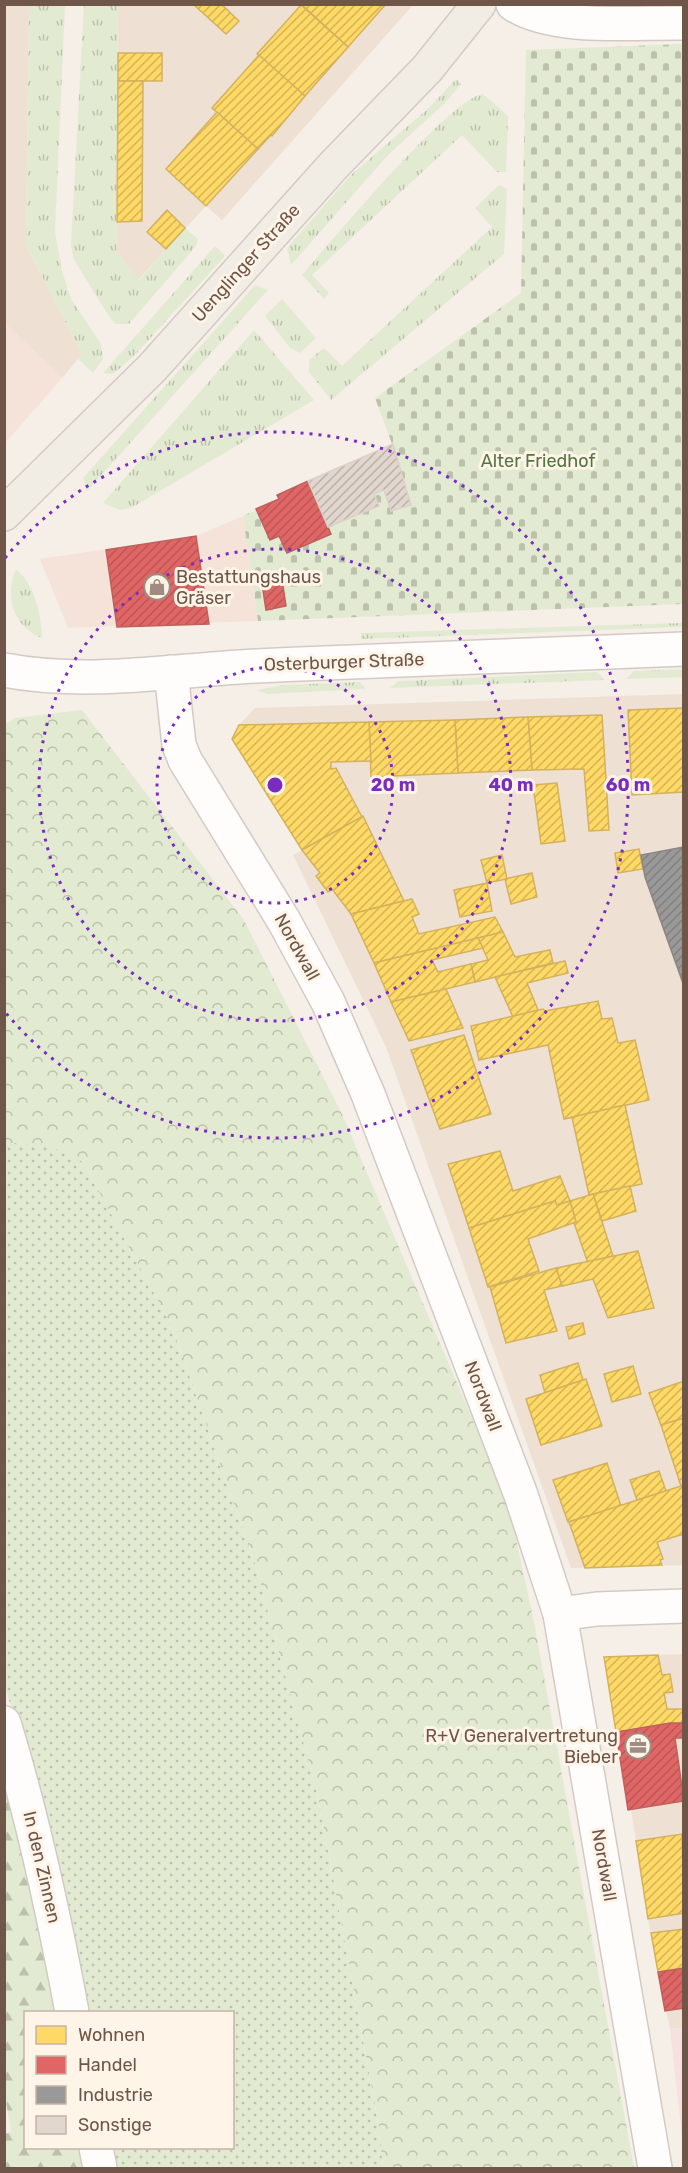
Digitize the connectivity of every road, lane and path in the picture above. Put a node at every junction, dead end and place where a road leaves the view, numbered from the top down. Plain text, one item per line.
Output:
1 (479, 4) edge
2 (513, 4) edge
3 (684, 23) edge
4 (4, 514) edge
5 (684, 650) edge
6 (4, 670) edge
7 (171, 672) junction
8 (684, 1606) edge
9 (560, 1614) junction
10 (4, 1723) edge
11 (72, 2011) edge
12 (96, 2149) edge
13 (100, 2169) edge
14 (655, 2169) edge

1 - 4 main road, Uenglinger Straße
2 - 3 street
5 - 7 street, Osterburger Straße
6 - 7 street, Osterburger Straße
7 - 9 street, Nordwall
8 - 9 street
9 - 14 street, Nordwall
10 - 11 street, In den Zinnen
12 - 13 street

